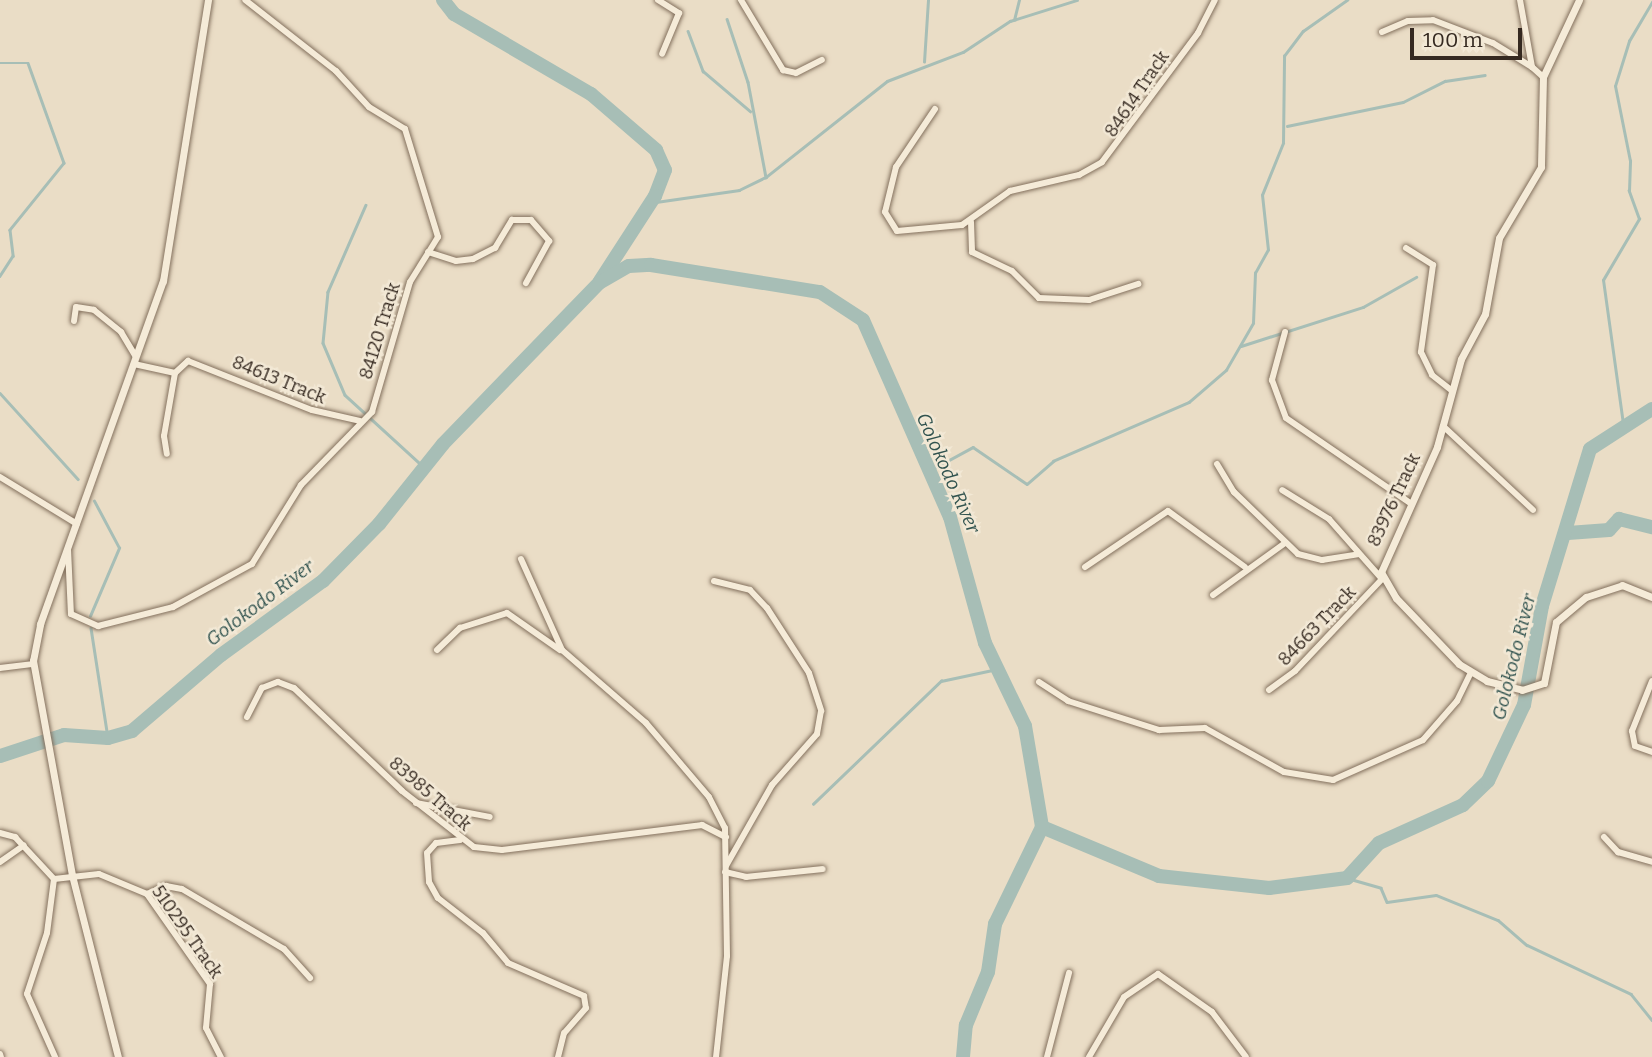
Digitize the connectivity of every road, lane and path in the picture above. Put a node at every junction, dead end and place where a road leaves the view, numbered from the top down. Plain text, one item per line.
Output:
1 (208, 0) edge
2 (245, 0) edge
3 (658, 0) edge
4 (741, 0) edge
5 (1215, 0) edge
6 (1520, 0) edge
7 (1579, 0) edge
8 (254, 2) edge
9 (1382, 32) dead end
10 (662, 54) dead end
11 (822, 60) dead end
12 (1532, 67) junction
13 (1543, 77) junction
14 (935, 109) dead end
15 (971, 222) junction
16 (1406, 248) dead end
17 (428, 252) junction
18 (526, 283) dead end
19 (1138, 284) dead end
20 (74, 321) dead end
21 (1285, 332) dead end
22 (135, 361) junction
23 (175, 373) junction
24 (1451, 390) junction
25 (360, 421) junction
26 (1443, 426) junction
27 (167, 454) dead end
28 (1217, 464) dead end
29 (0, 477) edge
30 (1282, 490) dead end
31 (1410, 503) junction
32 (1532, 510) dead end
33 (77, 524) junction
34 (1285, 543) junction
35 (68, 549) junction
36 (1358, 554) junction
37 (521, 559) dead end
38 (1245, 567) junction
39 (1085, 568) dead end
40 (1382, 579) junction
41 (714, 581) dead end
42 (1213, 595) dead end
43 (1652, 597) edge
44 (437, 650) dead end
45 (562, 650) junction
46 (34, 664) junction
47 (0, 668) edge
48 (1471, 672) junction
49 (1652, 681) edge
50 (1039, 682) dead end
51 (1269, 690) dead end
52 (247, 717) dead end
53 (1652, 752) edge
54 (414, 802) junction
55 (490, 817) dead end
56 (0, 833) edge
57 (726, 837) junction
58 (1604, 837) dead end
59 (460, 840) junction
60 (24, 845) junction
61 (0, 862) edge
62 (1652, 862) edge
63 (823, 869) dead end
64 (725, 870) junction
65 (72, 875) junction
66 (54, 880) junction
67 (147, 894) junction
68 (1069, 973) dead end
69 (310, 978) dead end
70 (55, 1057) edge
71 (118, 1057) edge
72 (221, 1057) edge
73 (558, 1057) edge
74 (716, 1057) edge
75 (1047, 1057) edge
76 (1089, 1057) edge
77 (1246, 1057) edge

1 - 22 street
2 - 8 street, 84120 Track
3 - 10 street
4 - 11 street
5 - 15 street, 84614 Track
6 - 12 street
7 - 13 street
8 - 17 street, 84120 Track
9 - 12 street
12 - 13 street
13 - 24 street, 83976 Track
14 - 15 street, 84614 Track
15 - 19 street
16 - 24 street
17 - 18 street
17 - 25 street, 84120 Track
20 - 22 street
21 - 31 street
22 - 23 street
22 - 33 street
23 - 25 street, 84613 Track
23 - 27 street
24 - 26 street, 83976 Track
25 - 35 street, 84120 Track
26 - 31 street, 83976 Track
26 - 32 street
28 - 34 street
29 - 33 street
30 - 36 street
31 - 40 street, 83976 Track
33 - 35 street
34 - 36 street
34 - 38 street
35 - 46 street
36 - 40 street
37 - 45 street
38 - 39 street
38 - 42 street
40 - 48 street
40 - 51 street, 84663 Track
41 - 64 street
43 - 48 street
44 - 45 street
45 - 57 street
46 - 47 street
46 - 65 street
48 - 50 street
49 - 53 street
52 - 54 street, 83985 Track
54 - 55 street
54 - 59 street, 83985 Track
56 - 60 street
57 - 59 street, 83985 Track
57 - 64 street
58 - 62 street
59 - 73 street
60 - 61 street
60 - 66 street
63 - 64 street
64 - 74 street
65 - 66 street, 510295 Track
65 - 67 street, 510295 Track
65 - 71 street
66 - 70 street
67 - 69 street
67 - 72 street, 510295 Track
68 - 75 street
76 - 77 street

